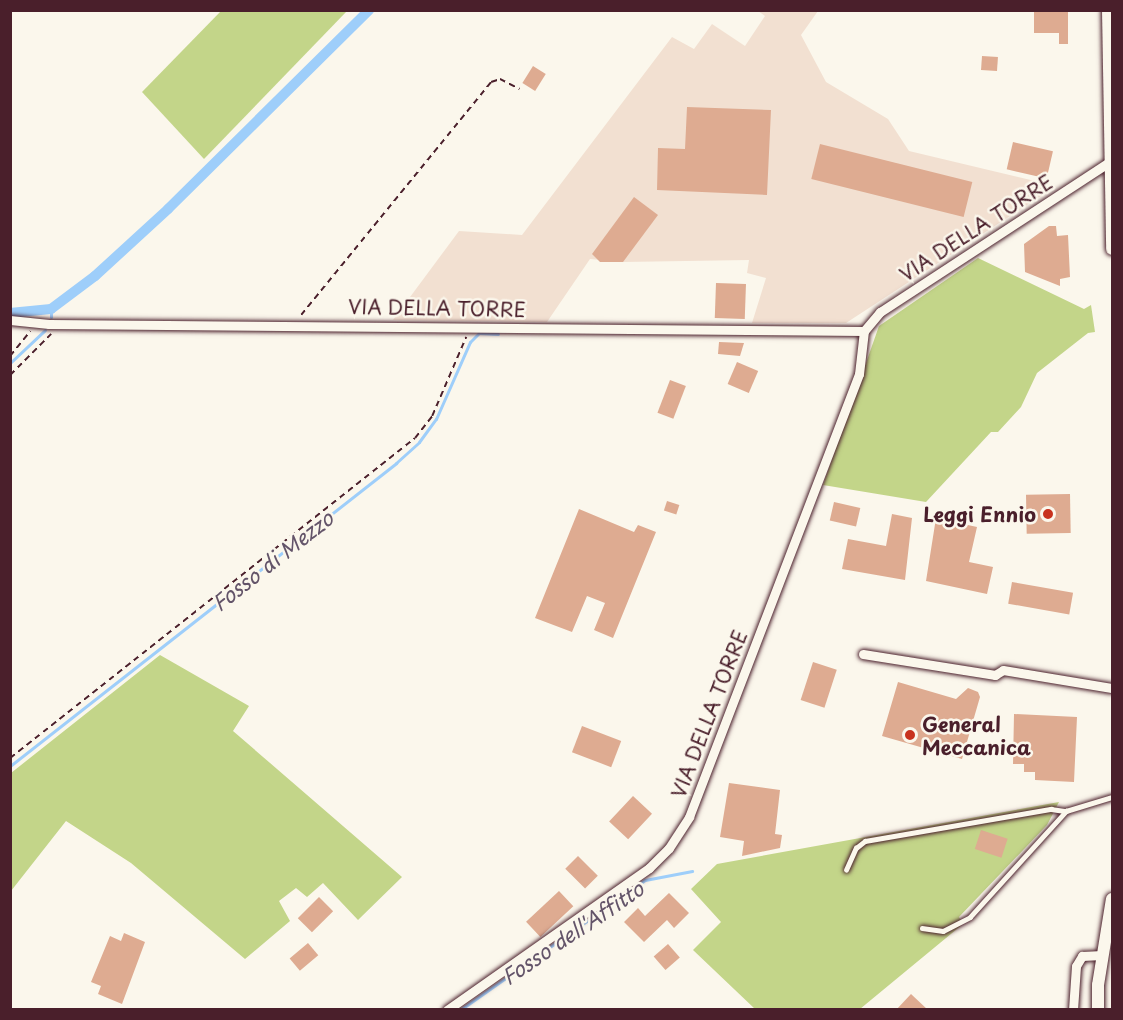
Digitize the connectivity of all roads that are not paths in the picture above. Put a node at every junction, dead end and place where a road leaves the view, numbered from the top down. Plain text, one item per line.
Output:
1 (1108, 10) edge
2 (1112, 161) edge
3 (1113, 249) edge
4 (10, 320) edge
5 (864, 331) junction
6 (863, 654) dead end
7 (1113, 688) edge
8 (1113, 797) edge
9 (1066, 811) junction
10 (846, 870) dead end
11 (1113, 899) edge
12 (922, 928) dead end
13 (1107, 954) edge
14 (447, 1010) edge
15 (1073, 1010) edge
16 (1098, 1010) edge

1 - 2 main road
2 - 3 main road
2 - 5 street, VIA DELLA TORRE
4 - 5 street, VIA DELLA TORRE
5 - 14 street, VIA DELLA TORRE
6 - 7 street
8 - 9 lane
9 - 10 lane
9 - 12 lane
11 - 13 main road
13 - 15 street
13 - 16 main road

